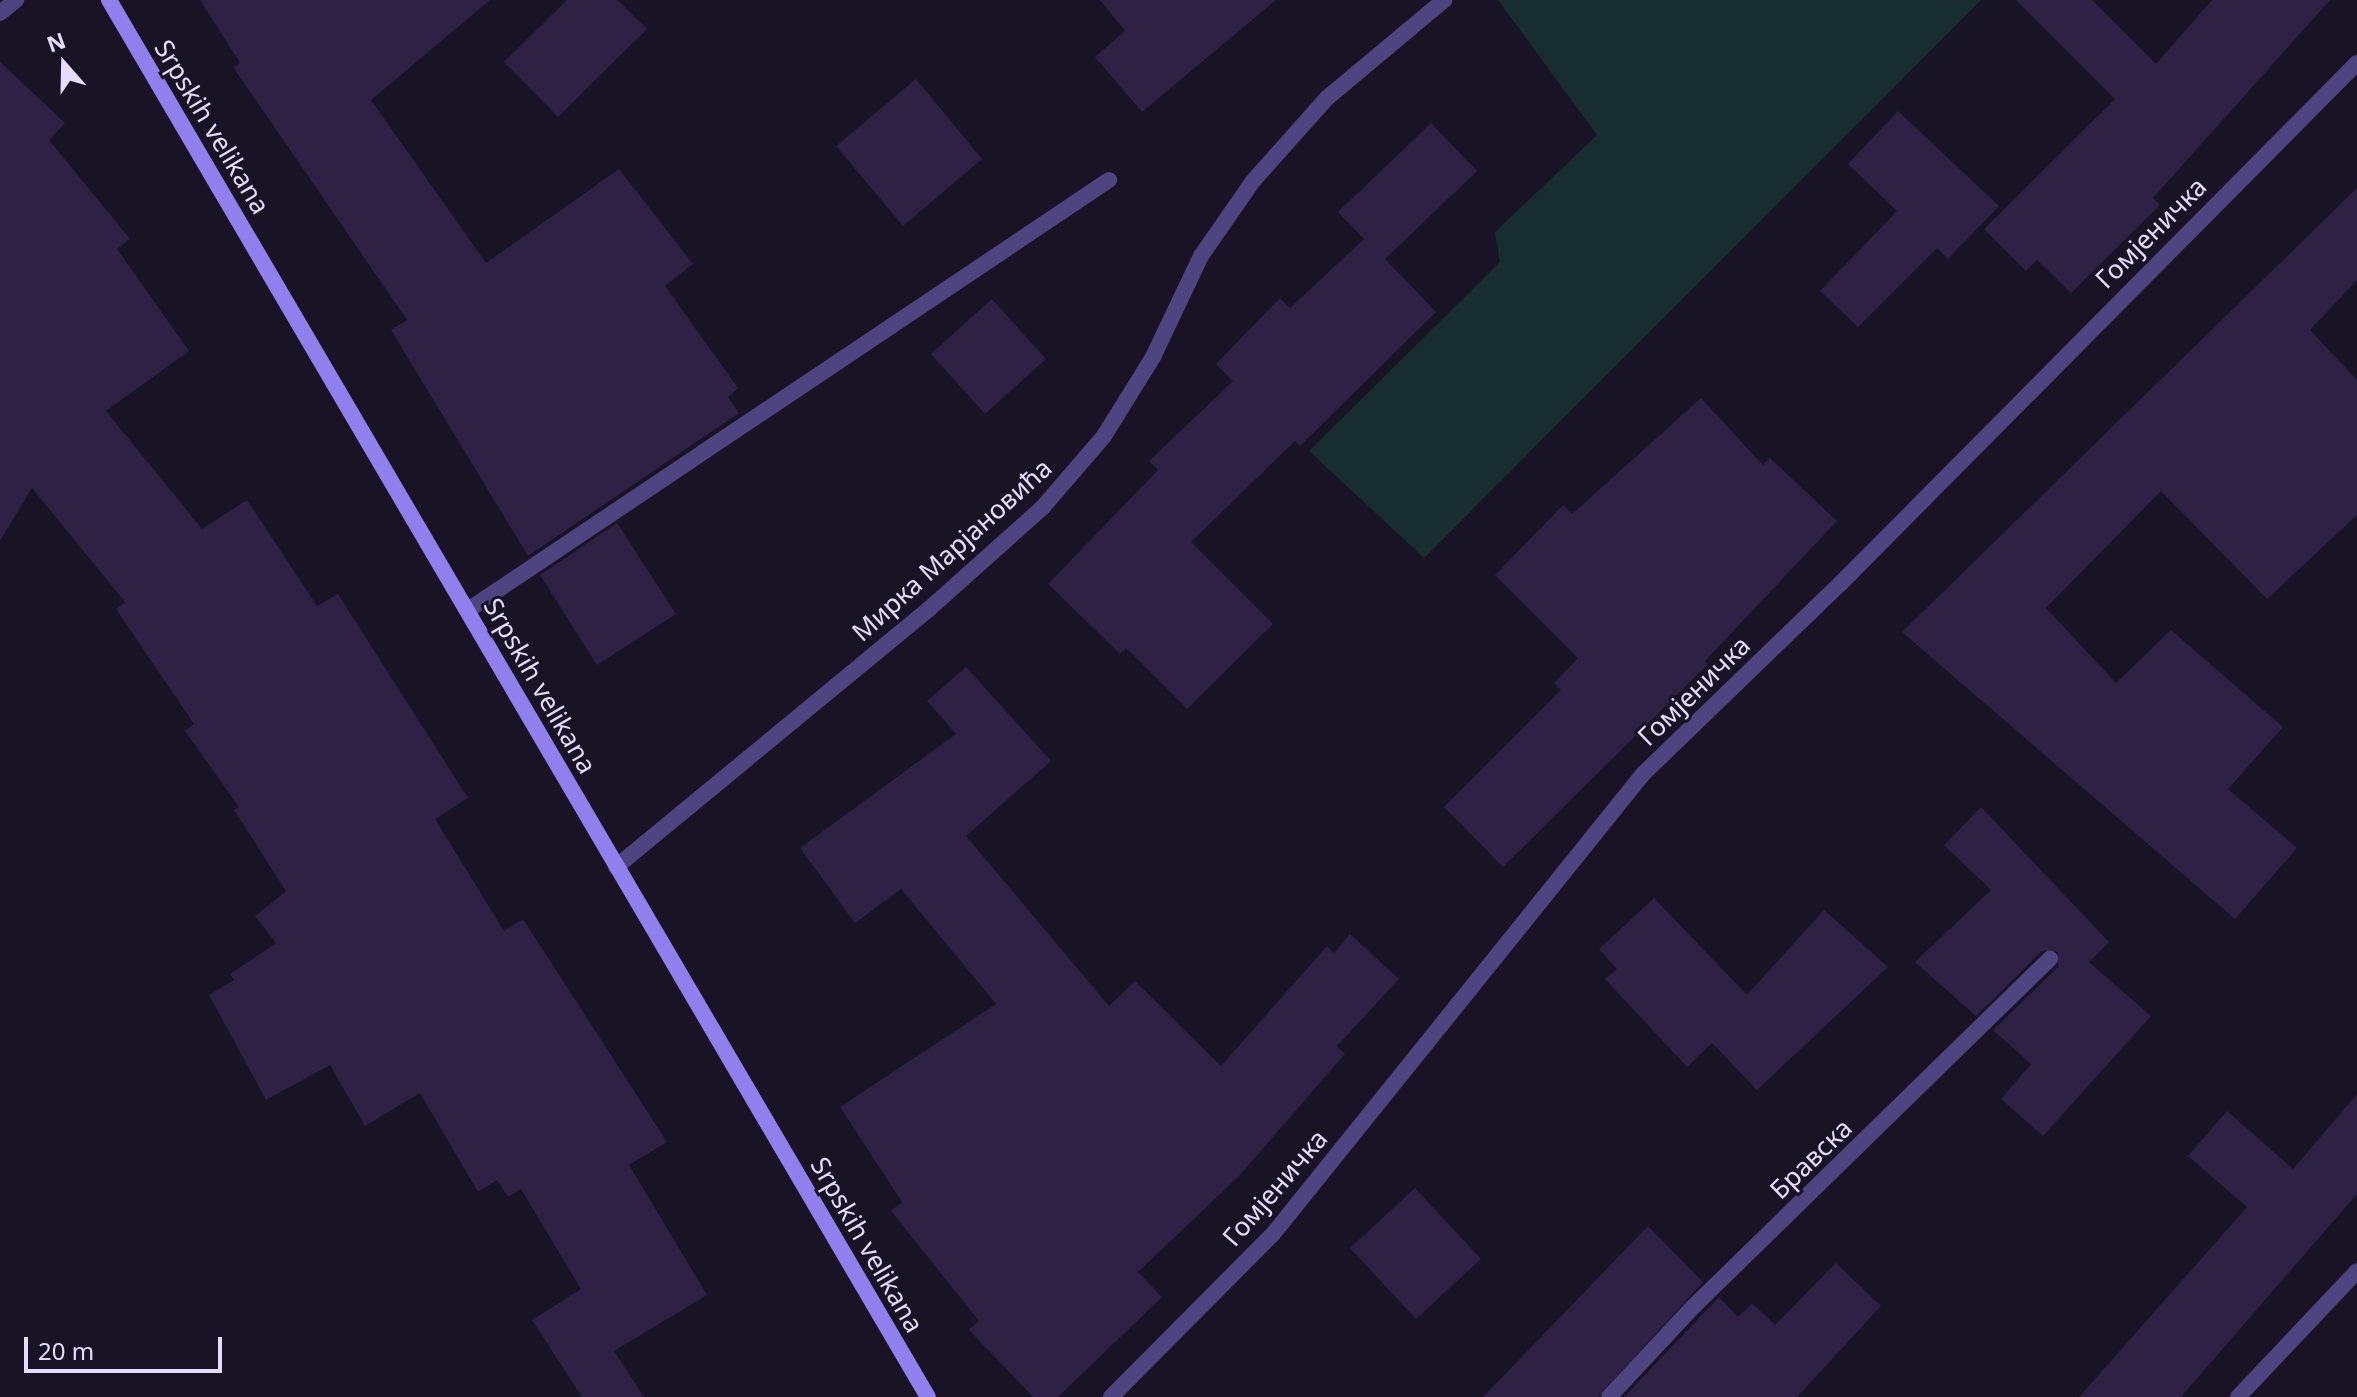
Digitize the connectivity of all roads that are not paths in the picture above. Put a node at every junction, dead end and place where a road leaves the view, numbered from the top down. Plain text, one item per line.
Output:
1 (16, 0) edge
2 (109, 0) edge
3 (1444, 0) edge
4 (0, 13) edge
5 (2357, 63) edge
6 (1109, 180) dead end
7 (468, 610) junction
8 (616, 867) junction
9 (2050, 959) dead end
10 (2357, 1271) edge
11 (928, 1397) edge
12 (1111, 1397) edge
13 (1609, 1397) edge
14 (2238, 1397) edge

1 - 4 street
2 - 7 main road, Srpskih velikana
3 - 8 street, Мирка Марјановића
5 - 12 street, Гомјеничка
6 - 7 street
7 - 8 main road, Srpskih velikana
8 - 11 main road, Srpskih velikana
9 - 13 street, Бравска
10 - 14 street

